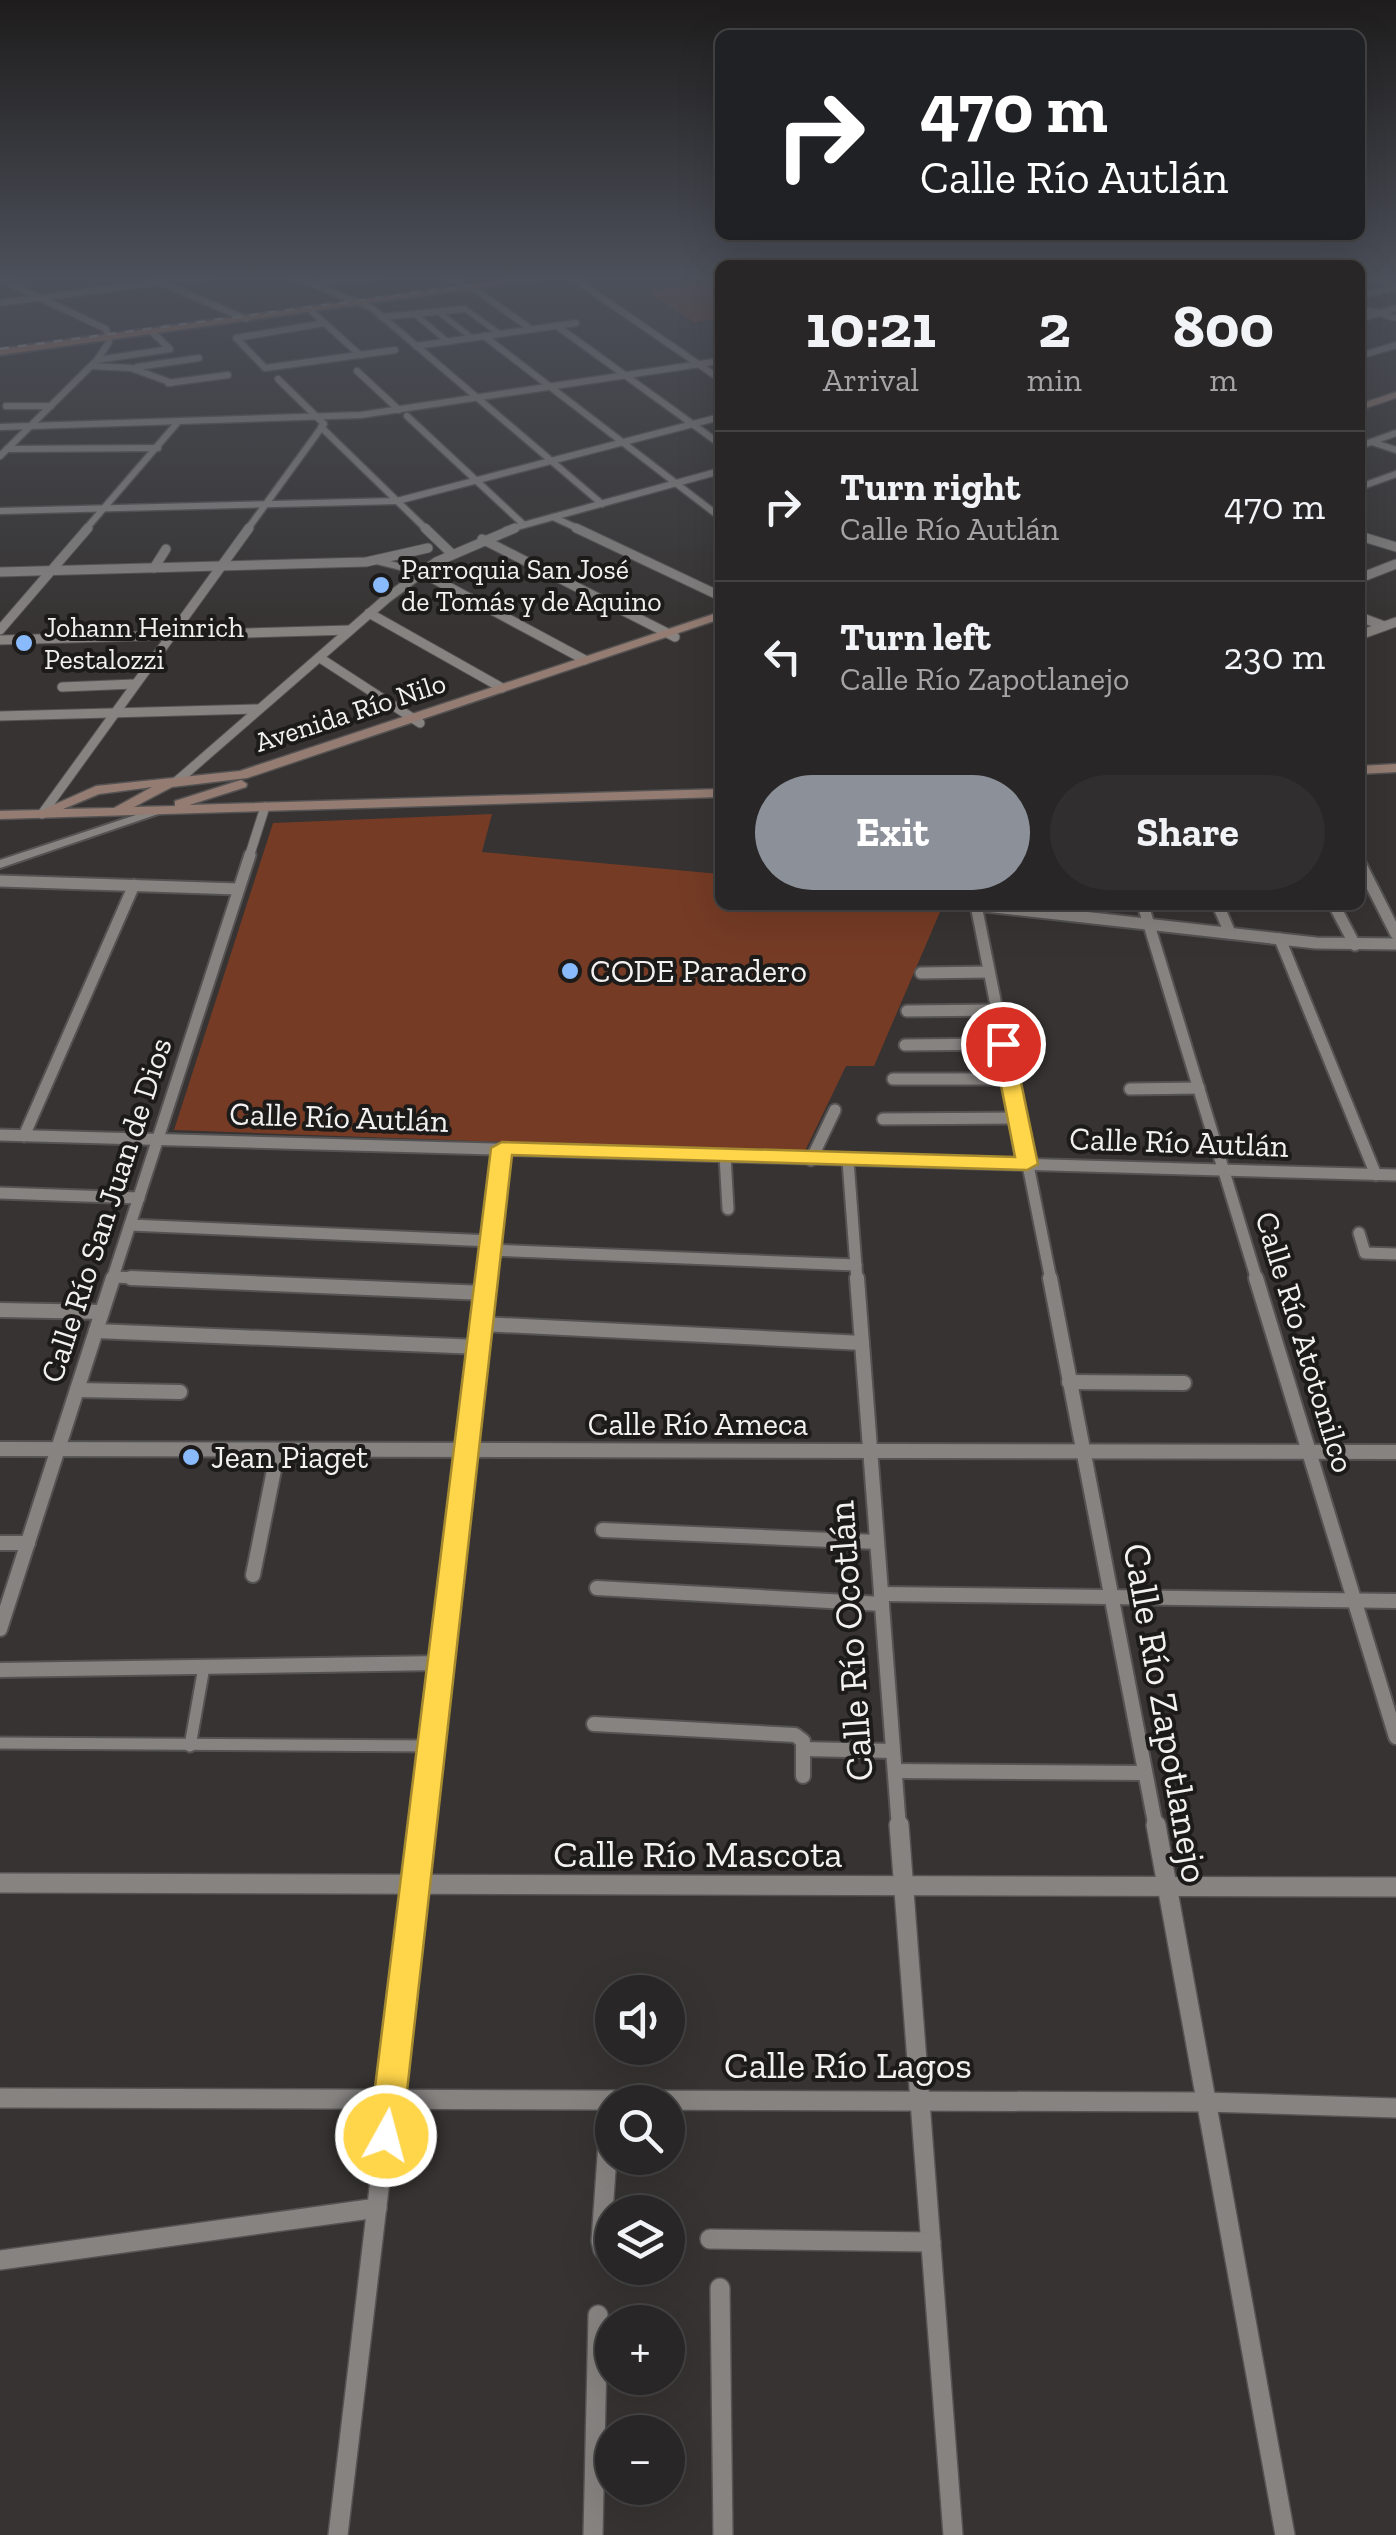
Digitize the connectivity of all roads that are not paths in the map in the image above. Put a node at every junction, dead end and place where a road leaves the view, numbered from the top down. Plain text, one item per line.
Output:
1 (63, 394) edge
2 (293, 394) edge
3 (382, 394) edge
4 (471, 394) edge
5 (527, 394) edge
6 (559, 394) edge
7 (652, 394) edge
8 (1389, 394) edge
9 (480, 402) junction
10 (1365, 402) edge
11 (6, 406) dead end
12 (51, 406) junction
13 (403, 413) junction
14 (715, 418) edge
15 (321, 423) junction
16 (693, 424) junction
17 (176, 426) junction
18 (27, 429) junction
19 (0, 430) edge
20 (1396, 433) edge
21 (715, 440) edge
22 (623, 442) junction
23 (1365, 442) edge
24 (1371, 442) junction
25 (158, 448) junction
26 (1396, 450) edge
27 (3, 452) edge
28 (551, 461) junction
29 (715, 472) edge
30 (1396, 474) edge
31 (477, 480) junction
32 (677, 483) junction
33 (1365, 485) edge
34 (397, 501) junction
35 (266, 504) junction
36 (602, 504) junction
37 (106, 508) junction
38 (0, 511) edge
39 (715, 513) edge
40 (553, 517) junction
41 (524, 524) junction
42 (1365, 538) edge
43 (482, 539) junction
44 (428, 548) dead end
45 (1396, 548) edge
46 (166, 549) dead end
47 (452, 554) junction
48 (377, 561) junction
49 (1396, 564) edge
50 (221, 565) junction
51 (154, 568) junction
52 (50, 571) junction
53 (0, 572) edge
54 (421, 572) junction
55 (1365, 576) edge
56 (715, 594) edge
57 (369, 613) junction
58 (1365, 619) edge
59 (715, 621) edge
60 (1396, 622) edge
61 (1384, 626) junction
62 (0, 630) edge
63 (350, 630) junction
64 (1365, 633) edge
65 (171, 634) junction
66 (670, 635) junction
67 (0, 640) edge
68 (320, 658) junction
69 (585, 660) junction
70 (548, 676) junction
71 (136, 684) junction
72 (62, 687) dead end
73 (502, 688) junction
74 (263, 707) junction
75 (114, 713) junction
76 (0, 716) edge
77 (417, 721) junction
78 (1396, 771) edge
79 (1365, 773) edge
80 (218, 779) junction
81 (177, 781) junction
82 (242, 783) junction
83 (715, 793) edge
84 (264, 807) junction
85 (160, 810) junction
86 (116, 812) junction
87 (43, 814) junction
88 (0, 815) edge
89 (0, 861) edge
90 (1365, 873) edge
91 (0, 880) edge
92 (134, 885) junction
93 (238, 889) junction
94 (977, 910) edge
95 (1058, 910) edge
96 (1145, 910) edge
97 (1220, 910) edge
98 (1337, 910) edge
99 (1149, 924) junction
100 (1230, 933) junction
101 (1396, 934) edge
102 (1280, 939) junction
103 (1396, 944) edge
104 (1355, 945) junction
105 (989, 972) junction
106 (921, 973) dead end
107 (997, 1010) junction
108 (907, 1011) dead end
109 (1003, 1044) junction
110 (905, 1045) dead end
111 (893, 1079) dead end
112 (1010, 1079) junction
113 (1199, 1088) junction
114 (1130, 1089) dead end
115 (834, 1110) dead end
116 (1018, 1118) junction
117 (883, 1119) dead end
118 (0, 1135) edge
119 (24, 1136) junction
120 (158, 1139) junction
121 (502, 1148) junction
122 (725, 1156) junction
123 (812, 1160) junction
124 (848, 1161) junction
125 (1027, 1164) junction
126 (1225, 1172) junction
127 (1376, 1175) junction
128 (1395, 1179) edge
129 (0, 1193) edge
130 (139, 1198) junction
131 (728, 1209) dead end
132 (130, 1225) junction
133 (1359, 1234) dead end
134 (491, 1245) junction
135 (1396, 1254) edge
136 (856, 1265) junction
137 (114, 1277) junction
138 (485, 1293) junction
139 (0, 1310) edge
140 (102, 1312) junction
141 (482, 1324) junction
142 (96, 1332) junction
143 (862, 1343) junction
144 (478, 1347) junction
145 (1069, 1382) junction
146 (1184, 1383) dead end
147 (77, 1390) junction
148 (180, 1392) dead end
149 (58, 1449) junction
150 (0, 1450) edge
151 (278, 1450) junction
152 (466, 1451) junction
153 (870, 1452) junction
154 (1083, 1452) junction
155 (1396, 1452) edge
156 (1310, 1453) junction
157 (603, 1530) dead end
158 (877, 1542) junction
159 (0, 1543) edge
160 (28, 1543) junction
161 (254, 1575) dead end
162 (597, 1588) dead end
163 (1114, 1597) junction
164 (882, 1599) junction
165 (1357, 1601) junction
166 (1396, 1601) edge
167 (0, 1629) edge
168 (442, 1664) junction
169 (204, 1667) junction
170 (0, 1670) edge
171 (594, 1724) dead end
172 (1396, 1737) edge
173 (0, 1743) edge
174 (190, 1746) junction
175 (432, 1746) junction
176 (803, 1749) junction
177 (893, 1751) junction
178 (895, 1772) junction
179 (1144, 1773) junction
180 (803, 1776) dead end
181 (0, 1883) edge
182 (416, 1884) junction
183 (1165, 1886) junction
184 (1396, 1887) edge
185 (904, 1888) junction
186 (0, 2098) edge
187 (390, 2099) junction
188 (595, 2100) edge
189 (685, 2100) edge
190 (920, 2100) junction
191 (1205, 2102) junction
192 (1396, 2108) edge
193 (377, 2208) junction
194 (710, 2239) dead end
195 (930, 2242) junction
196 (0, 2260) edge
197 (720, 2288) dead end
198 (596, 2395) edge
199 (338, 2535) edge
200 (593, 2535) edge
201 (723, 2535) edge
202 (953, 2535) edge
203 (1285, 2535) edge

1 - 12 street
2 - 15 street
3 - 13 street
4 - 9 street
5 - 9 street
6 - 22 street
7 - 16 street
8 - 10 main road
9 - 13 street
9 - 28 street
11 - 12 street
12 - 18 street
13 - 15 street
13 - 31 street
14 - 16 street
15 - 17 street
15 - 34 street
15 - 35 street
16 - 21 street
16 - 22 street
17 - 18 street
17 - 25 street
18 - 19 street
18 - 27 street
20 - 24 street
22 - 28 street
22 - 32 street
23 - 24 street
24 - 26 street
25 - 27 street
25 - 37 street
28 - 31 street
28 - 36 street
29 - 32 street
30 - 33 street
31 - 34 street
31 - 41 street
32 - 36 street
32 - 39 street
34 - 35 street
34 - 47 street
35 - 37 street
35 - 50 street
36 - 40 street
37 - 38 street
37 - 52 street
40 - 41 street
40 - 56 street
41 - 43 street
42 - 45 street
43 - 47 street
43 - 66 street
44 - 48 street
46 - 51 street
47 - 54 street
48 - 50 street
48 - 54 street
49 - 55 street
50 - 51 street
50 - 65 street
51 - 52 street
52 - 53 street
52 - 62 street
54 - 57 street
54 - 69 street
57 - 63 street
57 - 73 street
58 - 61 street
59 - 66 main road, Avenida Río Nilo
60 - 61 street
61 - 64 street
63 - 65 street
63 - 68 street
65 - 67 street
65 - 71 street
66 - 69 main road, Avenida Río Nilo
66 - 70 main road, Avenida Río Nilo
68 - 74 street
68 - 77 street
69 - 70 main road, Avenida Río Nilo
70 - 73 main road, Avenida Río Nilo
70 - 77 main road, Avenida Río Nilo
71 - 72 street
71 - 75 street
73 - 77 main road, Avenida Río Nilo
74 - 75 street
74 - 80 street
74 - 81 street
75 - 76 street
75 - 87 street
77 - 80 main road, Avenida Río Nilo
77 - 82 main road, Avenida Río Nilo
78 - 79 main road
80 - 81 main road, Avenida Río Nilo
81 - 86 main road, Avenida Río Nilo
81 - 87 main road
82 - 84 main road
82 - 85 main road, Avenida Río Nilo
83 - 84 main road
84 - 85 main road
84 - 93 street, Calle Río San Juan de Dios
85 - 86 main road
85 - 89 street, Avenida Río Nilo
86 - 87 main road
86 - 89 street, Avenida Río Nilo
87 - 88 main road
90 - 101 street
91 - 92 street
92 - 93 street
92 - 119 street
93 - 120 street, Calle Río San Juan de Dios
94 - 105 street, Calle Río Zapotlanejo
95 - 99 street
96 - 99 street, Calle Río Atotonilco
97 - 100 street
98 - 104 street
99 - 100 street
99 - 113 street, Calle Río Atotonilco
100 - 102 street
102 - 104 street
102 - 127 street
103 - 104 street
105 - 106 street
105 - 107 street, Calle Río Zapotlanejo
107 - 108 street
107 - 109 street, Calle Río Zapotlanejo
109 - 110 street
109 - 112 street, Calle Río Zapotlanejo
111 - 112 street
112 - 116 street, Calle Río Zapotlanejo
113 - 114 street
113 - 126 street, Calle Río Atotonilco
115 - 123 street
116 - 117 street
116 - 125 street, Calle Río Zapotlanejo
118 - 119 street, Calle Río Autlán
119 - 120 street, Calle Río Autlán
120 - 121 street, Calle Río Autlán
120 - 130 street, Calle Río San Juan de Dios
121 - 122 street, Calle Río Autlán
121 - 134 street
122 - 123 street, Calle Río Autlán
122 - 131 street
123 - 124 street, Calle Río Autlán
124 - 125 street, Calle Río Autlán
124 - 136 street, Calle Río Ocotlán
125 - 126 street, Calle Río Autlán
125 - 145 street, Calle Río Zapotlanejo
126 - 127 street, Calle Río Autlán
126 - 156 street, Calle Río Atotonilco
127 - 128 street, Calle Río Autlán
129 - 130 street
130 - 132 street, Calle Río San Juan de Dios
132 - 134 street
132 - 137 street, Calle Río San Juan de Dios
133 - 135 street
134 - 136 street
134 - 138 street
136 - 143 street, Calle Río Ocotlán
137 - 138 street
137 - 140 street, Calle Río San Juan de Dios
138 - 141 street
139 - 140 street
140 - 142 street, Calle Río San Juan de Dios
141 - 143 street
141 - 144 street
142 - 144 street
142 - 147 street, Calle Río San Juan de Dios
143 - 153 street, Calle Río Ocotlán
144 - 152 street
145 - 146 street
145 - 154 street, Calle Río Zapotlanejo
147 - 148 street
147 - 149 street, Calle Río San Juan de Dios
149 - 150 street, Calle Río Ameca
149 - 151 street, Calle Río Ameca
149 - 160 street, Calle Río San Juan de Dios
151 - 152 street, Calle Río Ameca
151 - 161 street
152 - 153 street, Calle Río Ameca
152 - 168 street
153 - 154 street, Calle Río Ameca
153 - 158 street, Calle Río Ocotlán
154 - 156 street, Calle Río Ameca
154 - 163 street, Calle Río Zapotlanejo
155 - 156 street, Calle Río Ameca
156 - 165 street, Calle Río Atotonilco
157 - 158 street
158 - 164 street, Calle Río Ocotlán
159 - 160 street
160 - 167 street, Calle Río San Juan de Dios
162 - 164 street
163 - 164 street
163 - 165 street
163 - 179 street, Calle Río Zapotlanejo
164 - 177 street, Calle Río Ocotlán
165 - 166 street
165 - 172 street, Calle Río Atotonilco
168 - 169 street
168 - 175 street
169 - 170 street
169 - 174 street
171 - 176 street
173 - 174 street
174 - 175 street
175 - 182 street
176 - 177 street
176 - 180 street
177 - 178 street, Calle Río Ocotlán
178 - 179 street
178 - 185 street, Calle Río Ocotlán
179 - 183 street, Calle Río Zapotlanejo
181 - 182 street, Calle Río Mascota
182 - 185 street, Calle Río Mascota
182 - 187 street
183 - 184 street, Calle Río Mascota
183 - 185 street, Calle Río Mascota
183 - 191 street, Calle Río Zapotlanejo
185 - 190 street, Calle Río Ocotlán
186 - 187 street, Calle Río Lagos
187 - 188 street, Calle Río Lagos
187 - 193 street
189 - 190 street, Calle Río Lagos
190 - 191 street, Calle Río Lagos
190 - 195 street, Calle Río Ocotlán
191 - 192 street, Calle Río Lagos
191 - 203 street, Calle Río Zapotlanejo
193 - 196 street
193 - 199 street
194 - 195 street
195 - 202 street, Calle Río Ocotlán
197 - 201 street
198 - 200 street

